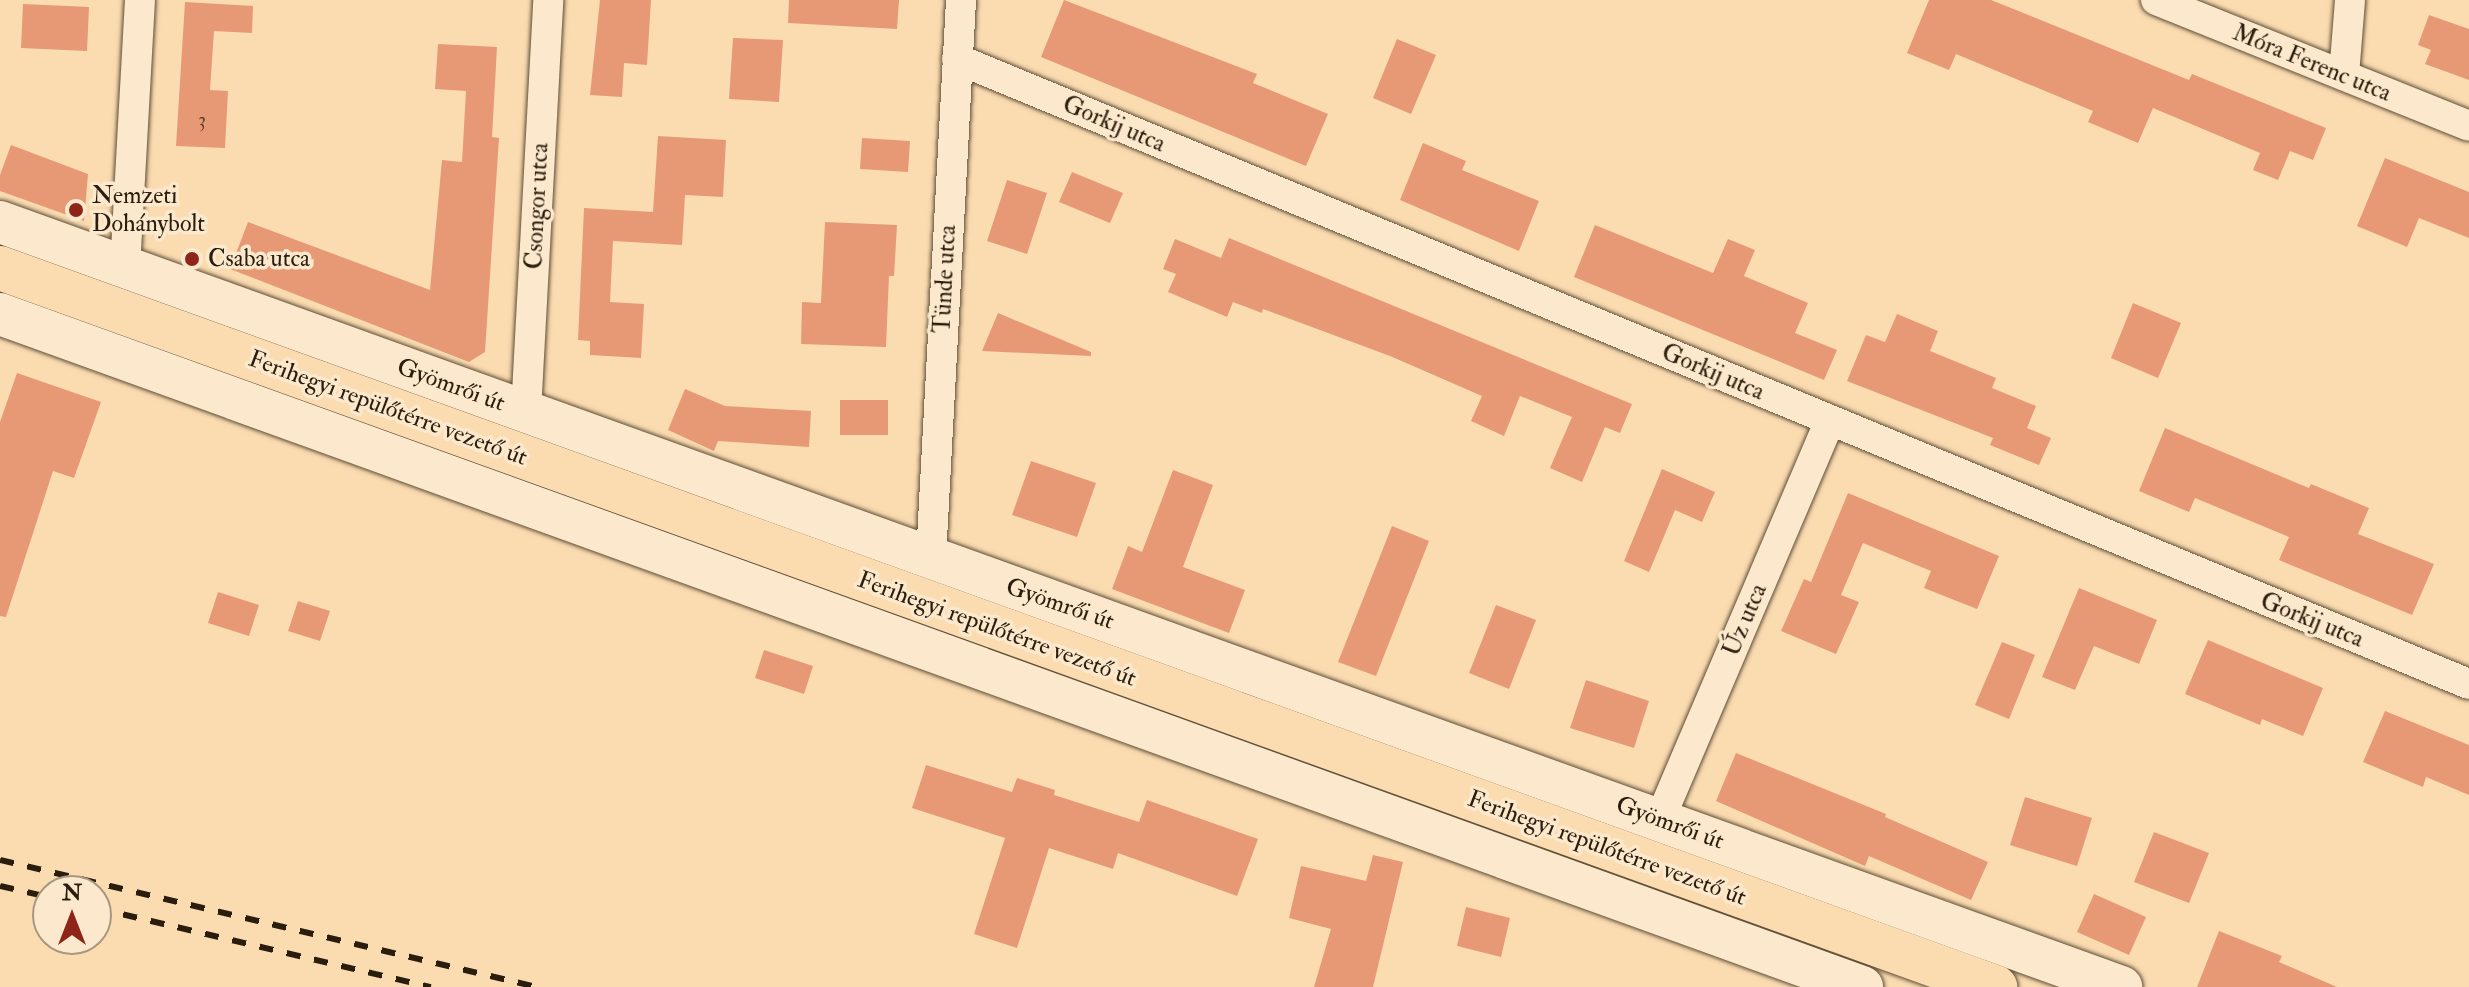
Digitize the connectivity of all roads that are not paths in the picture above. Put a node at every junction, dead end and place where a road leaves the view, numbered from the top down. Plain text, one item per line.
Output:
1 (140, 0) edge
2 (548, 0) edge
3 (961, 0) edge
4 (2156, 0) edge
5 (2350, 0) edge
6 (957, 59) junction
7 (2344, 75) junction
8 (2469, 126) edge
9 (0, 222) edge
10 (0, 268) edge
11 (125, 268) junction
12 (0, 314) edge
13 (526, 412) junction
14 (1830, 421) junction
15 (931, 558) junction
16 (2469, 684) edge
17 (1660, 819) junction
18 (1862, 987) edge
19 (1995, 987) edge
20 (2121, 987) edge

1 - 11 street
2 - 13 street, Csongor utca
3 - 6 street, Tünde utca
4 - 7 street, Móra Ferenc utca
5 - 7 street
6 - 14 street, Gorkij utca
6 - 15 street, Tünde utca
7 - 8 street, Móra Ferenc utca
9 - 11 street, Gyömrői út
10 - 19 main road, Ferihegyi repülőtérre vezető út
11 - 13 street, Gyömrői út
12 - 18 street
13 - 15 street, Gyömrői út
14 - 16 street, Gorkij utca
14 - 17 street, Úz utca
15 - 17 street, Gyömrői út
17 - 20 street, Gyömrői út

